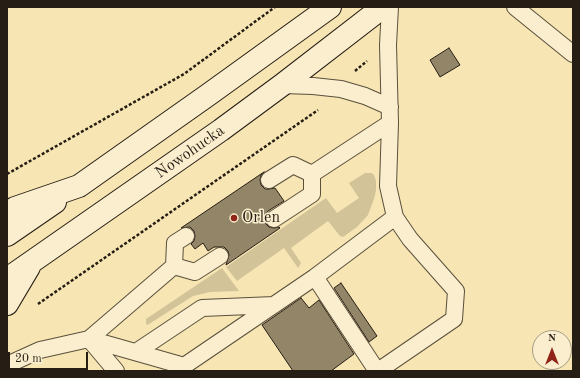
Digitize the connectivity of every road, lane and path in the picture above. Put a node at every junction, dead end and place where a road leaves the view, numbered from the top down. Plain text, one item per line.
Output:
1 (275, 7) edge
2 (330, 7) edge
3 (383, 7) edge
4 (390, 7) edge
5 (515, 7) edge
6 (573, 54) edge
7 (370, 58) dead end
8 (350, 75) dead end
9 (282, 85) junction
10 (322, 107) dead end
11 (390, 107) junction
12 (390, 124) junction
13 (7, 174) edge
14 (312, 174) junction
15 (269, 180) dead end
16 (79, 186) junction
17 (7, 213) edge
18 (395, 217) junction
19 (274, 219) dead end
20 (7, 235) edge
21 (186, 236) dead end
22 (220, 256) dead end
23 (32, 263) junction
24 (174, 266) junction
25 (315, 277) junction
26 (7, 279) edge
27 (7, 304) edge
28 (274, 305) junction
29 (35, 306) dead end
30 (89, 339) junction
31 (136, 352) junction
32 (7, 365) edge
33 (184, 366) junction
34 (116, 371) edge
35 (202, 371) edge
36 (377, 371) edge

1 - 13 path
2 - 16 main road
3 - 9 main road, Nowohucka
4 - 11 lane
5 - 6 lane
7 - 8 path
9 - 11 lane
9 - 23 main road, Nowohucka
10 - 29 path
11 - 12 lane
12 - 14 lane
12 - 18 lane
14 - 15 lane
14 - 19 lane
16 - 17 main road
16 - 20 main road
18 - 25 lane
18 - 36 lane
21 - 24 lane
22 - 24 lane
23 - 26 main road
23 - 27 main road, Nowohucka
24 - 30 lane
25 - 28 lane
25 - 36 lane
28 - 31 lane
28 - 33 lane
30 - 31 lane
30 - 32 lane
30 - 34 lane
31 - 33 lane
33 - 35 lane

